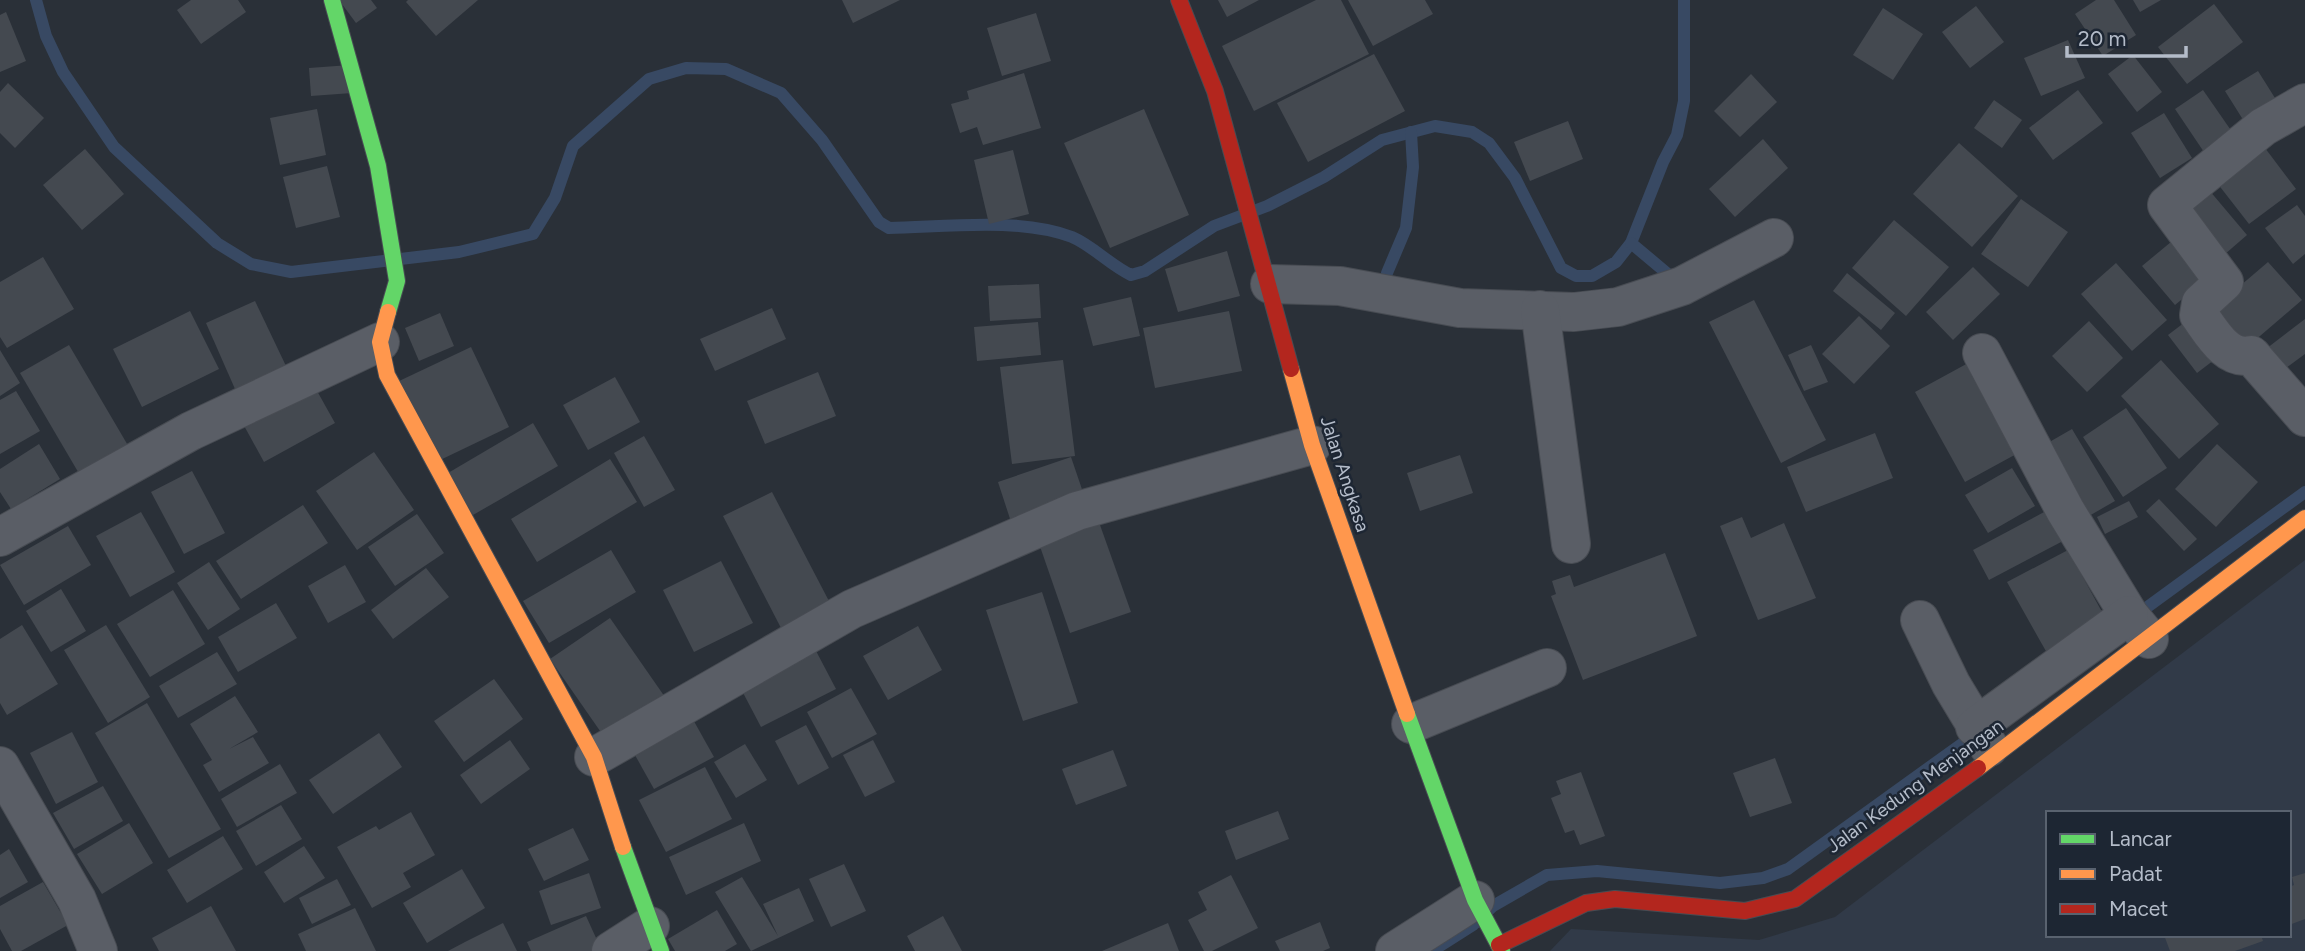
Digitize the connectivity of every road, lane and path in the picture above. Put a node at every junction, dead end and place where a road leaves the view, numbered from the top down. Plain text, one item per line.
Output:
1 (332, 0) edge
2 (1179, 0) edge
3 (2305, 103) edge
4 (1773, 237) dead end
5 (1270, 284) junction
6 (1540, 310) junction
7 (380, 342) junction
8 (1982, 353) dead end
9 (2305, 417) edge
10 (1312, 445) junction
11 (2305, 518) edge
12 (0, 537) edge
13 (1571, 544) dead end
14 (1920, 620) dead end
15 (2137, 626) junction
16 (1547, 668) dead end
17 (1412, 723) junction
18 (1982, 738) junction
19 (594, 757) junction
20 (0, 766) edge
21 (1489, 926) edge
22 (656, 938) edge
23 (98, 951) edge
24 (611, 951) edge
25 (1395, 951) edge

1 - 7 street
2 - 5 street, Jalan Angkasa
3 - 9 street
4 - 6 street
5 - 6 street
5 - 10 street, Jalan Angkasa
6 - 13 street
7 - 12 street
7 - 19 street
8 - 15 street
10 - 17 street, Jalan Angkasa
10 - 19 street
11 - 15 street
14 - 18 street
15 - 18 street
16 - 17 street
17 - 21 street, Jalan Angkasa
18 - 21 street, Jalan Kedung Menjangan
19 - 22 street
20 - 23 street
21 - 25 street
22 - 24 street

